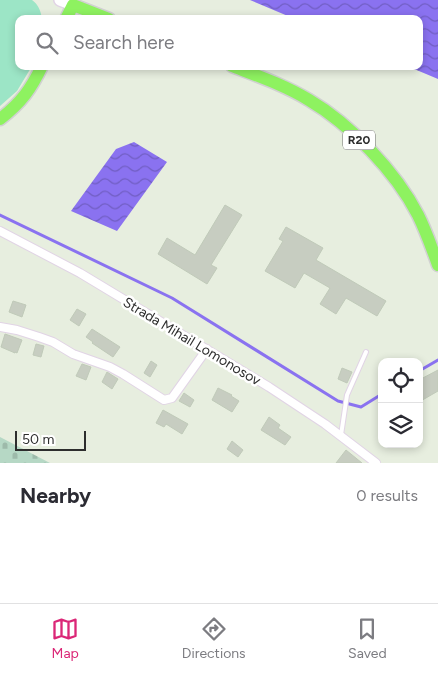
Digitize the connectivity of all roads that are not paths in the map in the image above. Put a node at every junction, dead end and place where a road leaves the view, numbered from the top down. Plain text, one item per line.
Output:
1 (60, 0) edge
2 (73, 5) junction
3 (68, 15) edge
4 (98, 15) edge
5 (40, 70) edge
6 (242, 70) edge
7 (0, 119) edge
8 (0, 231) edge
9 (438, 265) edge
10 (0, 327) edge
11 (207, 349) junction
12 (366, 352) dead end
13 (341, 437) junction
14 (376, 463) edge

1 - 2 main road
2 - 3 main road
2 - 4 main road
5 - 7 main road
6 - 9 main road, R20
8 - 11 street, Strada Mihail Lomonosov
10 - 11 street
11 - 13 street, Strada Mihail Lomonosov
12 - 13 lane
13 - 14 street, Strada Mihail Lomonosov

